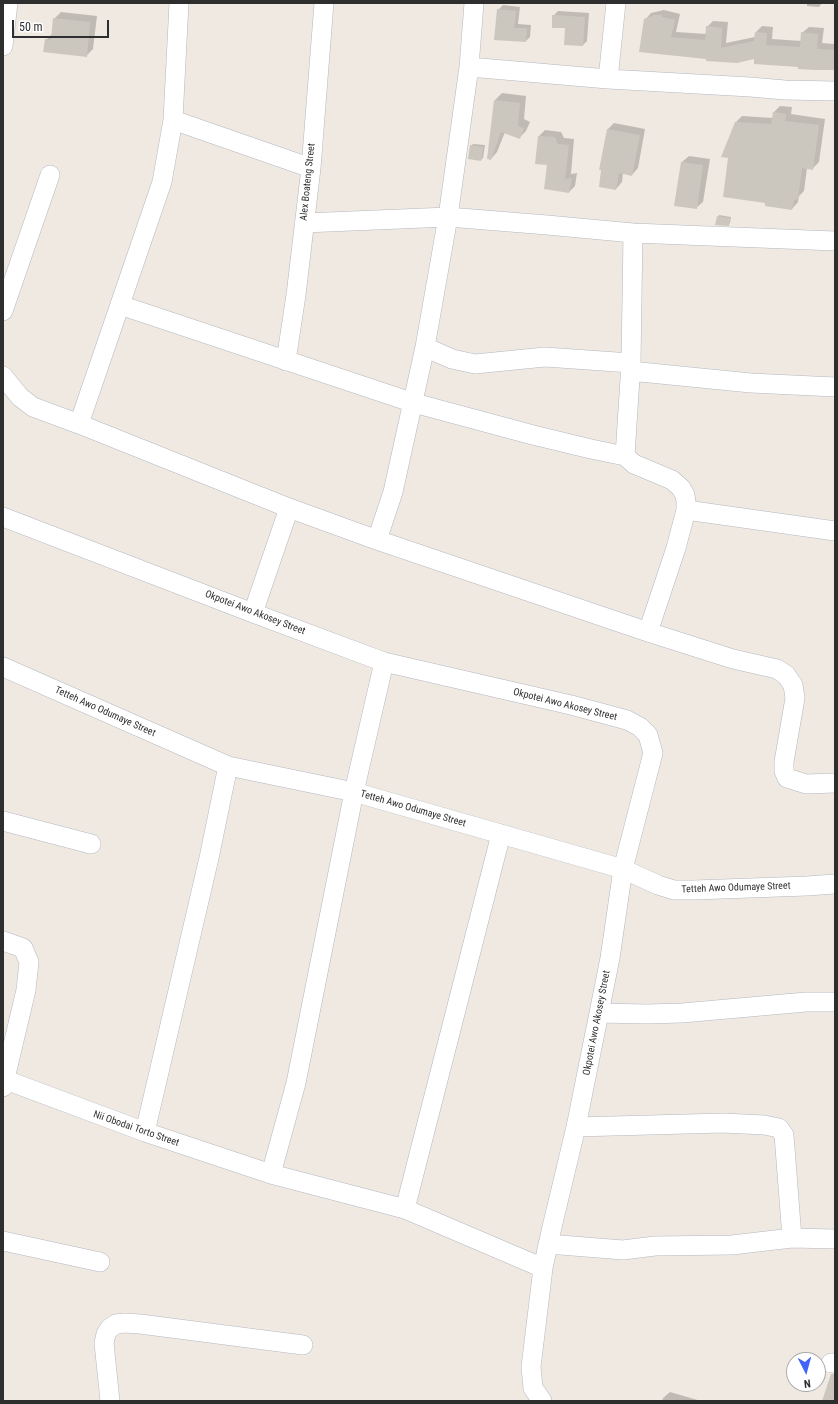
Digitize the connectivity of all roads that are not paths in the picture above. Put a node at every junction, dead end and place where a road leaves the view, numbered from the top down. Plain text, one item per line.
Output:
1 (8, 3) edge
2 (179, 3) edge
3 (324, 3) edge
4 (474, 3) edge
5 (616, 3) edge
6 (3, 46) edge
7 (469, 67) junction
8 (608, 79) junction
9 (835, 91) edge
10 (173, 120) junction
11 (311, 168) junction
12 (50, 175) dead end
13 (448, 218) junction
14 (304, 223) junction
15 (633, 233) junction
16 (835, 241) edge
17 (120, 304) junction
18 (3, 311) edge
19 (425, 347) junction
20 (286, 361) junction
21 (631, 367) junction
22 (3, 376) edge
23 (835, 387) edge
24 (414, 403) junction
25 (78, 424) junction
26 (625, 456) junction
27 (289, 508) junction
28 (686, 510) junction
29 (3, 517) edge
30 (835, 531) edge
31 (377, 540) junction
32 (253, 613) junction
33 (648, 632) junction
34 (384, 662) junction
35 (3, 667) edge
36 (228, 766) junction
37 (835, 783) edge
38 (354, 792) junction
39 (3, 821) edge
40 (501, 834) junction
41 (91, 844) dead end
42 (623, 869) junction
43 (835, 884) edge
44 (3, 941) edge
45 (835, 1002) edge
46 (600, 1013) junction
47 (4, 1082) edge
48 (576, 1127) junction
49 (145, 1132) junction
50 (271, 1174) junction
51 (405, 1209) junction
52 (550, 1236) junction
53 (792, 1238) junction
54 (835, 1239) edge
55 (3, 1241) edge
56 (100, 1262) dead end
57 (543, 1268) junction
58 (303, 1345) dead end
59 (110, 1401) edge
60 (542, 1401) edge

1 - 6 street
2 - 10 street
3 - 11 street, Alex Boateng Street
4 - 7 street
5 - 8 street
7 - 8 street
7 - 13 street
8 - 9 street
10 - 11 street
10 - 17 street
11 - 14 street, Alex Boateng Street
12 - 18 street
13 - 14 street
13 - 15 street
13 - 19 street
14 - 20 street, Alex Boateng Street
15 - 16 street
15 - 21 street
17 - 20 street
17 - 25 street
19 - 21 street
19 - 24 street
20 - 24 street
21 - 23 street
21 - 26 street
22 - 25 street
24 - 26 street
24 - 31 street
25 - 27 street
26 - 28 street
27 - 31 street
27 - 32 street
28 - 30 street
28 - 33 street
29 - 32 street, Okpotei Awo Akosey Street
31 - 33 street
32 - 34 street, Okpotei Awo Akosey Street
33 - 37 street
34 - 38 street
34 - 42 street, Okpotei Awo Akosey Street
35 - 36 street, Tetteh Awo Odumaye Street
36 - 38 street, Tetteh Awo Odumaye Street
36 - 49 street
38 - 40 street, Tetteh Awo Odumaye Street
38 - 50 street
39 - 41 street
40 - 42 street, Tetteh Awo Odumaye Street
40 - 51 street
42 - 43 street, Tetteh Awo Odumaye Street
42 - 46 street, Okpotei Awo Akosey Street
44 - 47 street
45 - 46 street
46 - 48 street, Okpotei Awo Akosey Street
47 - 49 street, Nii Obodai Torto Street
48 - 52 street, Okpotei Awo Akosey Street
48 - 53 street
49 - 50 street, Nii Obodai Torto Street
50 - 51 street, Nii Obodai Torto Street
51 - 57 street, Nii Obodai Torto Street
52 - 53 street
52 - 57 street, Okpotei Awo Akosey Street
53 - 54 street
55 - 56 street
57 - 60 street, Okpotei Awo Akosey Street
58 - 59 street

